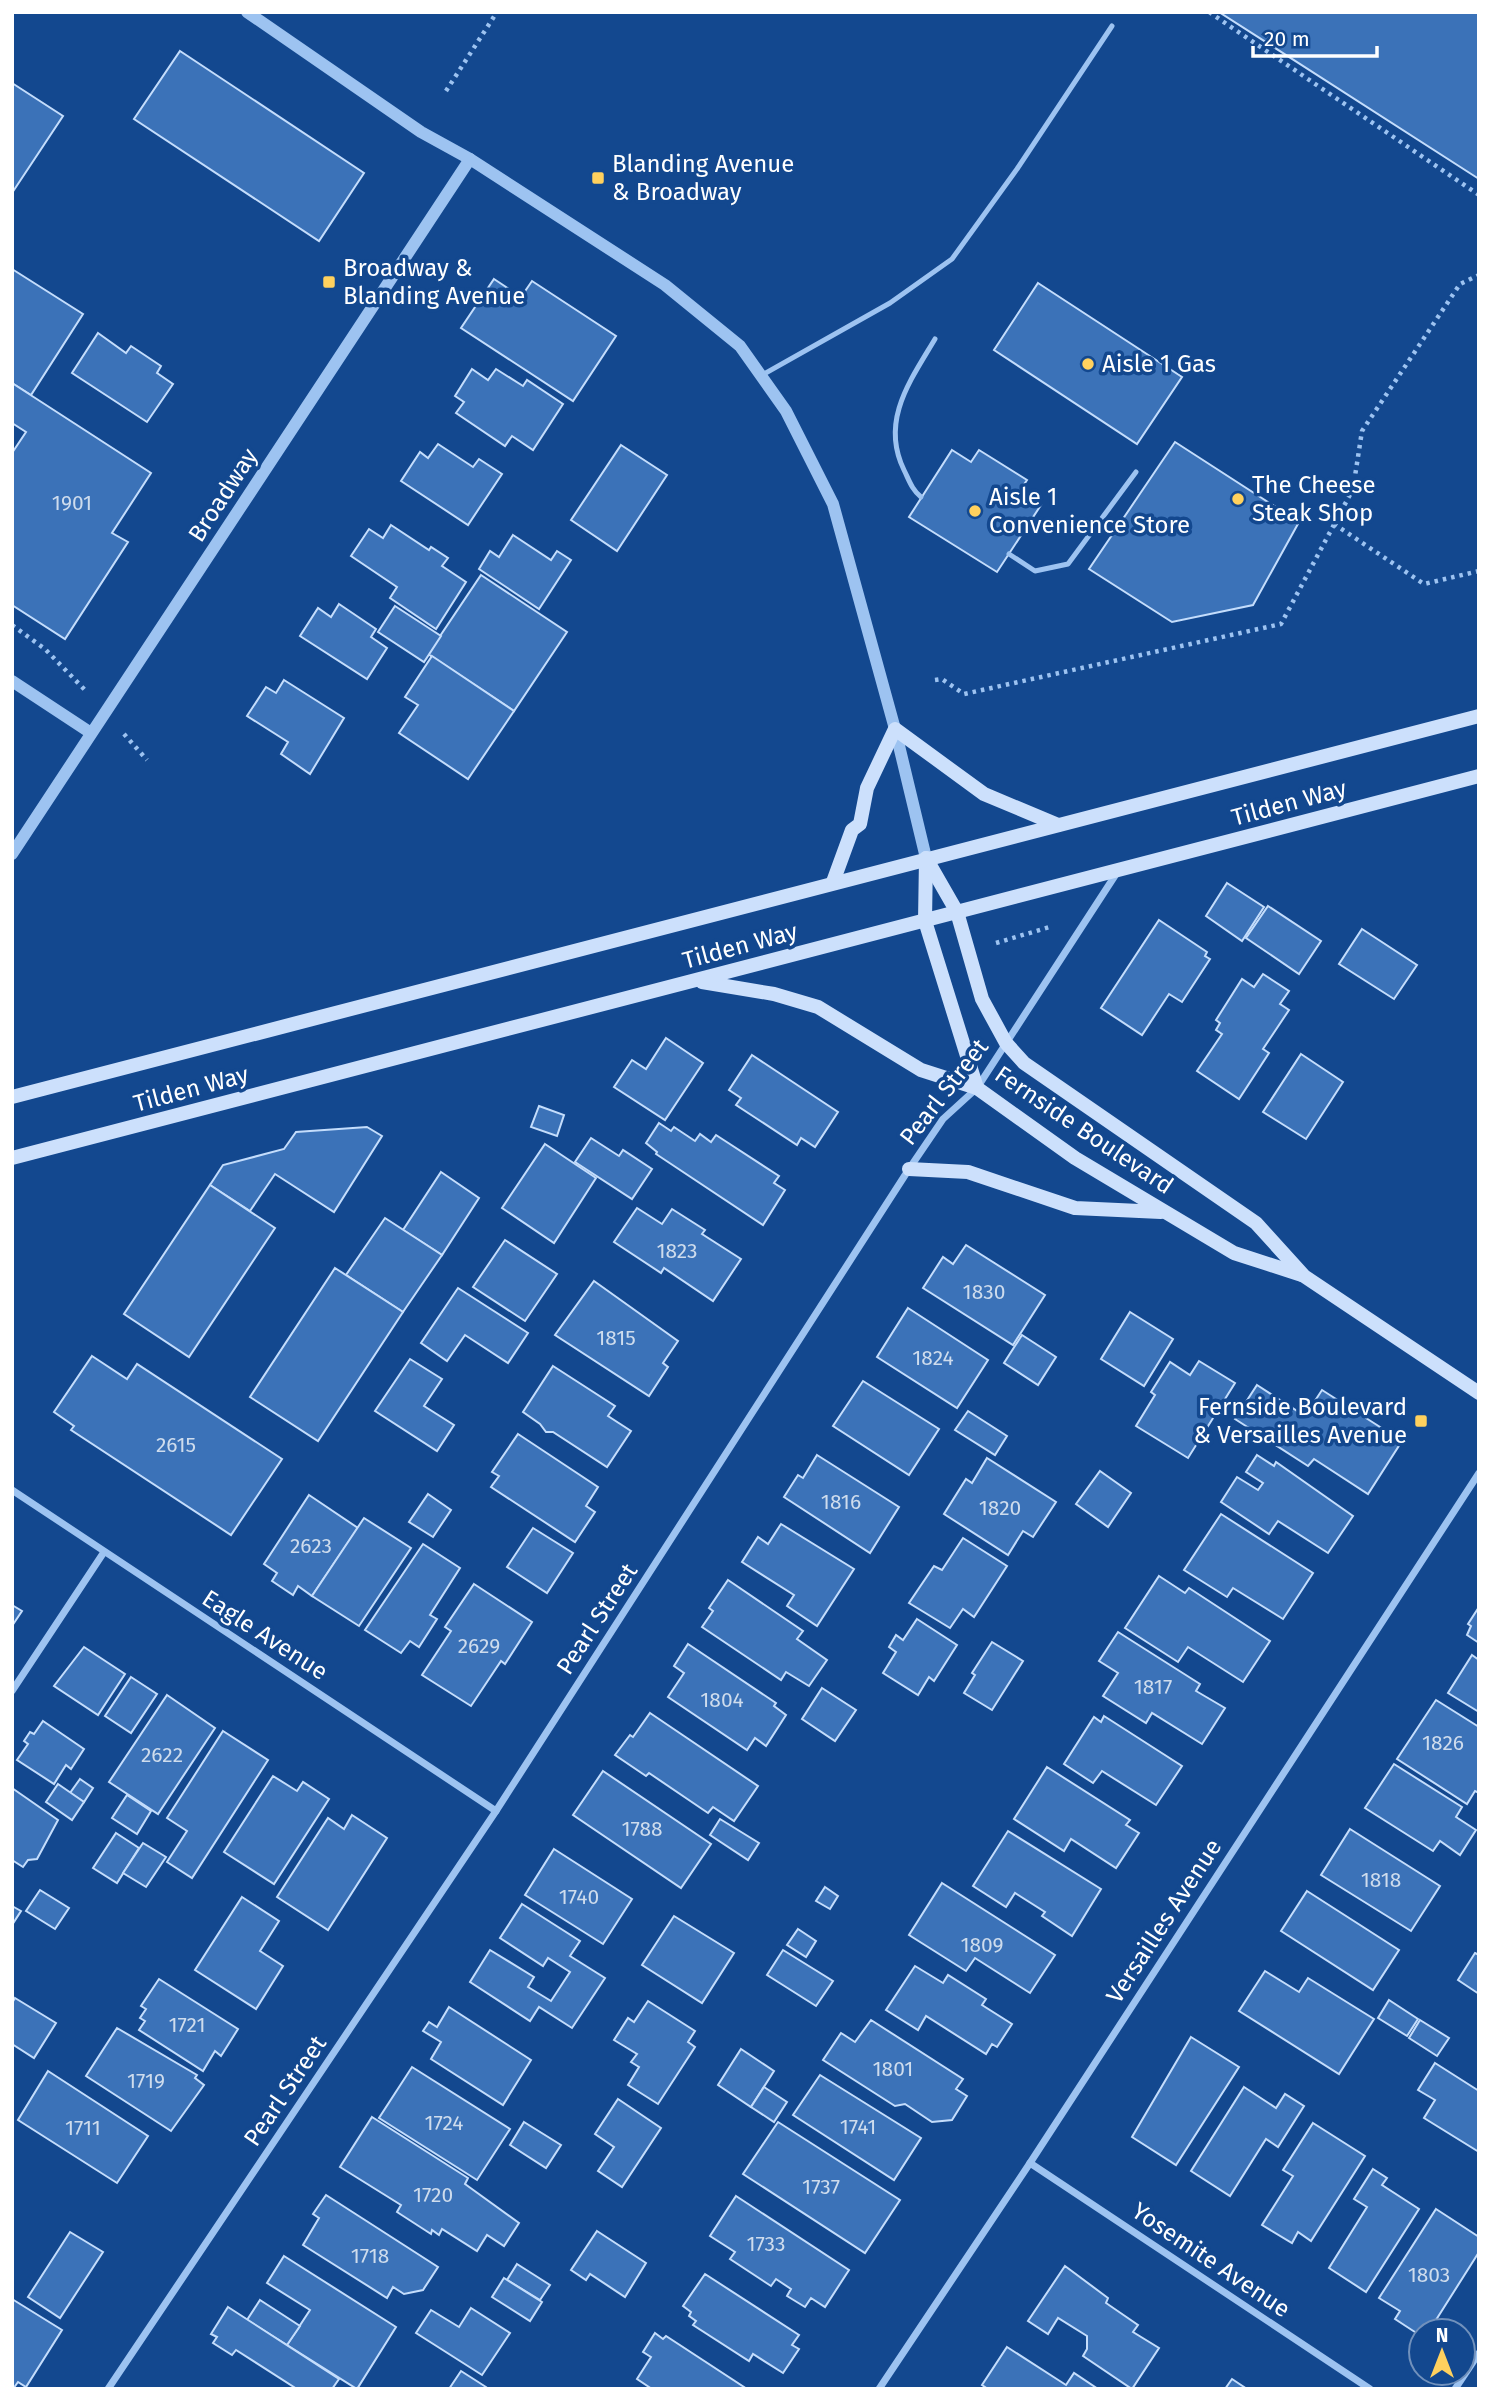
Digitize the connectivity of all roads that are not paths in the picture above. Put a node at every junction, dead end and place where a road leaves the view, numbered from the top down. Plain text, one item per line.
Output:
1 (247, 12) edge
2 (1112, 26) dead end
3 (470, 159) junction
4 (935, 340) dead end
5 (762, 375) junction
6 (1136, 472) dead end
7 (922, 497) dead end
8 (1009, 554) dead end
9 (12, 681) edge
10 (1479, 716) edge
11 (895, 729) junction
12 (91, 733) junction
13 (1479, 776) edge
14 (1058, 825) junction
15 (12, 854) edge
16 (926, 858) junction
17 (1118, 871) junction
18 (833, 882) junction
19 (957, 912) junction
20 (925, 921) junction
21 (697, 981) junction
22 (1006, 1043) junction
23 (977, 1088) junction
24 (12, 1097) edge
25 (12, 1158) edge
26 (909, 1169) junction
27 (1164, 1212) junction
28 (1304, 1276) junction
29 (1479, 1393) edge
30 (1479, 1473) edge
31 (12, 1490) edge
32 (104, 1552) junction
33 (12, 1691) edge
34 (496, 1811) junction
35 (1030, 2163) junction
36 (1479, 2353) edge
37 (108, 2389) edge
38 (879, 2389) edge
39 (1370, 2389) edge
40 (1455, 2389) edge

1 - 3 street
2 - 5 lane
3 - 5 street
3 - 12 street, Broadway
4 - 7 lane
5 - 11 street
6 - 8 lane
9 - 12 street
10 - 14 main road, Tilden Way
11 - 14 main road
11 - 16 street
11 - 18 main road
12 - 15 street, Broadway
13 - 17 main road, Tilden Way
14 - 16 main road, Tilden Way
16 - 18 main road, Tilden Way
16 - 19 main road, Fernside Boulevard
16 - 20 main road, Fernside Boulevard
17 - 19 main road, Tilden Way
17 - 22 street, Pearl Street
18 - 24 main road, Tilden Way
19 - 20 main road, Tilden Way
19 - 22 main road, Fernside Boulevard
20 - 21 main road, Tilden Way
20 - 23 main road, Fernside Boulevard
21 - 23 main road
21 - 25 main road, Tilden Way
22 - 23 street, Pearl Street
22 - 28 main road, Fernside Boulevard
23 - 26 street, Pearl Street
23 - 27 main road, Fernside Boulevard
26 - 27 main road
26 - 34 street, Pearl Street
27 - 28 main road, Fernside Boulevard
28 - 29 main road, Fernside Boulevard
30 - 35 street, Versailles Avenue
31 - 32 street, Eagle Avenue
32 - 33 street
32 - 34 street, Eagle Avenue
34 - 37 street, Pearl Street
35 - 38 street, Versailles Avenue
35 - 39 street, Yosemite Avenue
36 - 40 street

